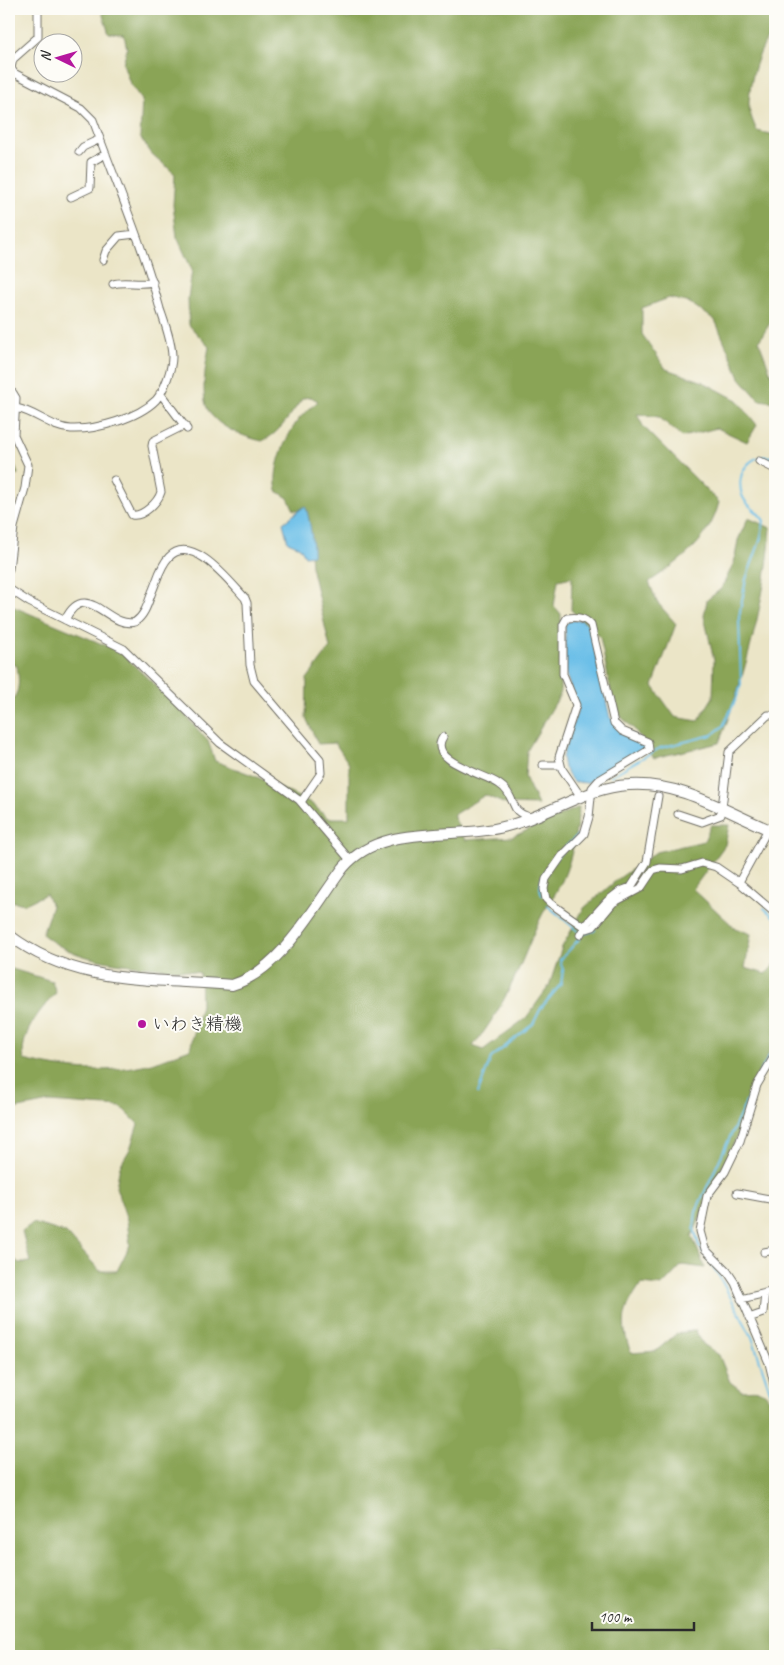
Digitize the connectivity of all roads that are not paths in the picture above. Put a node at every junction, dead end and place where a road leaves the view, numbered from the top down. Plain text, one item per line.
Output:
1 (38, 9) edge
2 (11, 57) edge
3 (100, 139) junction
4 (79, 152) dead end
5 (106, 154) junction
6 (71, 197) dead end
7 (136, 234) junction
8 (103, 260) dead end
9 (153, 282) junction
10 (113, 284) dead end
11 (9, 391) edge
12 (160, 393) junction
13 (16, 408) junction
14 (759, 461) dead end
15 (775, 469) edge
16 (114, 480) dead end
17 (9, 569) edge
18 (9, 589) edge
19 (65, 620) junction
20 (775, 715) edge
21 (443, 737) dead end
22 (543, 765) dead end
23 (561, 765) junction
24 (586, 795) junction
25 (658, 796) dead end
26 (301, 802) junction
27 (723, 809) junction
28 (678, 814) dead end
29 (529, 817) junction
30 (772, 831) edge
31 (350, 860) junction
32 (739, 882) junction
33 (775, 913) edge
34 (582, 932) junction
35 (9, 935) edge
36 (775, 1055) edge
37 (737, 1193) dead end
38 (775, 1200) edge
39 (775, 1250) edge
40 (764, 1252) dead end
41 (775, 1291) edge
42 (766, 1294) junction
43 (741, 1299) junction
44 (750, 1318) junction
45 (774, 1376) edge
46 (775, 1388) edge

1 - 2 street
2 - 3 street
3 - 4 street
3 - 5 street
5 - 6 street
5 - 7 street
7 - 8 street
7 - 9 street
9 - 10 street
9 - 12 street
11 - 13 street
12 - 13 street
12 - 16 street
13 - 17 street
14 - 15 street
18 - 19 street
19 - 26 street
19 - 26 street
20 - 27 street
21 - 29 street
22 - 23 street
23 - 24 street
23 - 24 street
24 - 27 street
24 - 29 street
24 - 34 street
25 - 34 street
26 - 31 street
27 - 28 street
27 - 30 street
29 - 31 street
30 - 32 street
31 - 35 street
32 - 33 street
32 - 34 street
36 - 43 street
37 - 38 street
39 - 40 street
41 - 42 street
42 - 43 street
42 - 44 street
43 - 44 street
44 - 45 street
45 - 46 street

